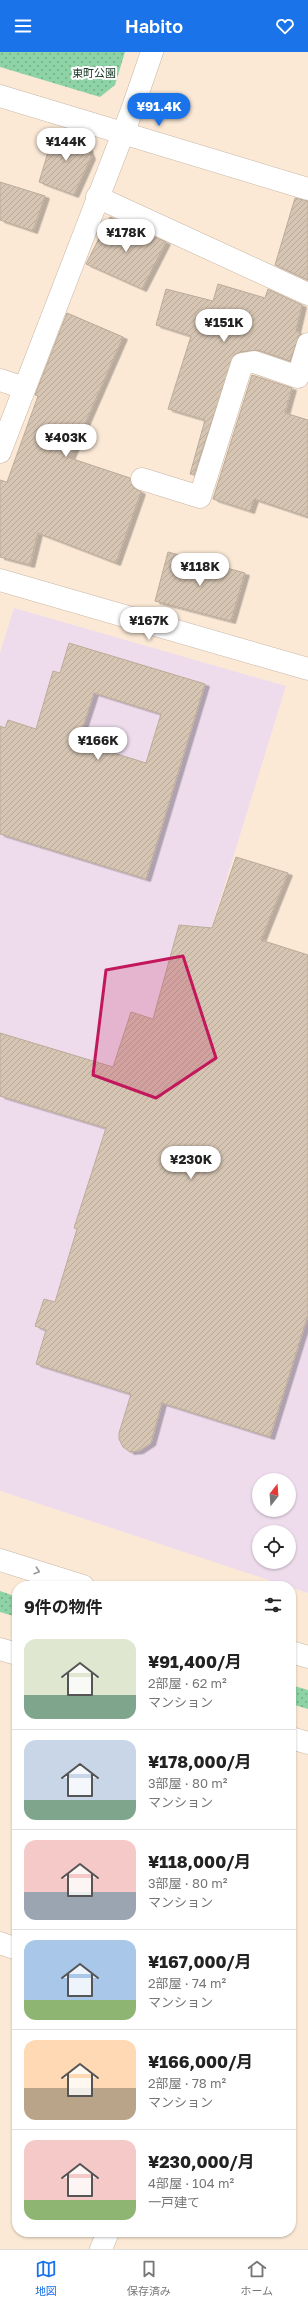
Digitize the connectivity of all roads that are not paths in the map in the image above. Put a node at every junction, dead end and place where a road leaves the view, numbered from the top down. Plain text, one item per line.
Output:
1 (152, 52) edge
2 (0, 96) edge
3 (123, 134) junction
4 (308, 189) edge
5 (97, 197) junction
6 (308, 294) edge
7 (308, 344) edge
8 (0, 380) edge
9 (24, 388) junction
10 (0, 452) edge
11 (142, 479) dead end
12 (0, 580) edge
13 (308, 669) edge
14 (0, 1560) edge
15 (67, 1581) edge
16 (0, 1649) edge
17 (12, 1653) edge
18 (296, 1653) edge
19 (308, 1657) edge
20 (296, 1739) edge
21 (308, 1743) edge
22 (0, 1943) edge
23 (12, 1947) edge
24 (106, 2237) edge
25 (101, 2249) edge

1 - 3 main road
2 - 3 main road
3 - 4 main road
3 - 5 main road
5 - 6 main road
5 - 9 main road
7 - 11 main road
8 - 9 main road
9 - 10 main road
12 - 13 main road
14 -> 15 main road
16 - 17 main road
18 - 19 main road
20 - 21 main road
22 - 23 main road
24 - 25 main road

